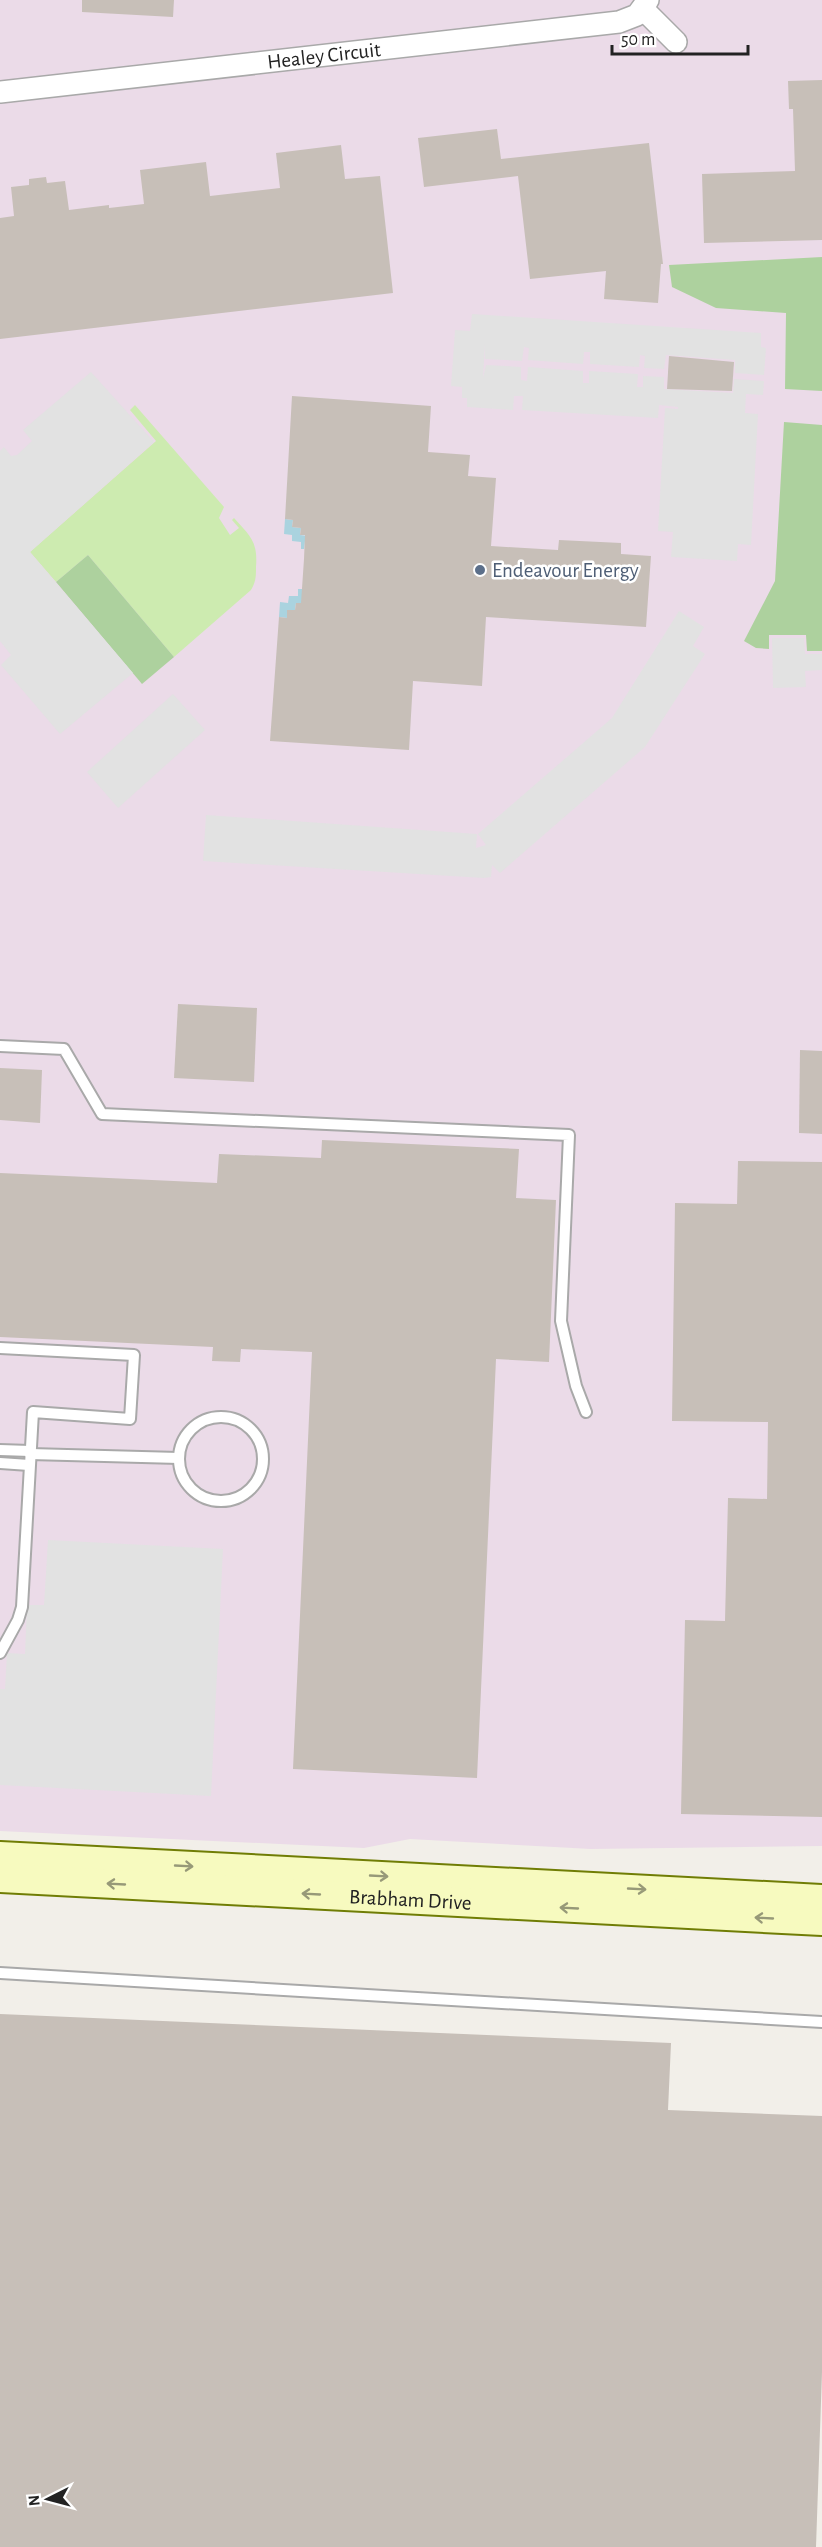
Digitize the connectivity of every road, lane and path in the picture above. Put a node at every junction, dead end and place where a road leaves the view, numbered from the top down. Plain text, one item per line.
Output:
1 (646, 4) edge
2 (676, 42) dead end
3 (0, 92) edge
4 (0, 1046) edge
5 (0, 1348) edge
6 (586, 1412) dead end
7 (0, 1450) edge
8 (30, 1457) junction
9 (179, 1458) junction
10 (0, 1463) edge
11 (0, 1653) edge
12 (0, 1856) edge
13 (0, 1878) edge
14 (822, 1899) edge
15 (822, 1921) edge
16 (0, 1973) edge
17 (822, 2022) edge

1 - 2 street, Healey Circuit
1 - 3 street, Healey Circuit
4 - 6 lane
5 - 8 lane
7 - 8 lane
8 - 9 lane
8 - 10 lane
8 - 11 lane
9 - 9 lane
12 -> 14 main road, Brabham Drive
15 -> 13 main road, Brabham Drive
16 - 17 lane

